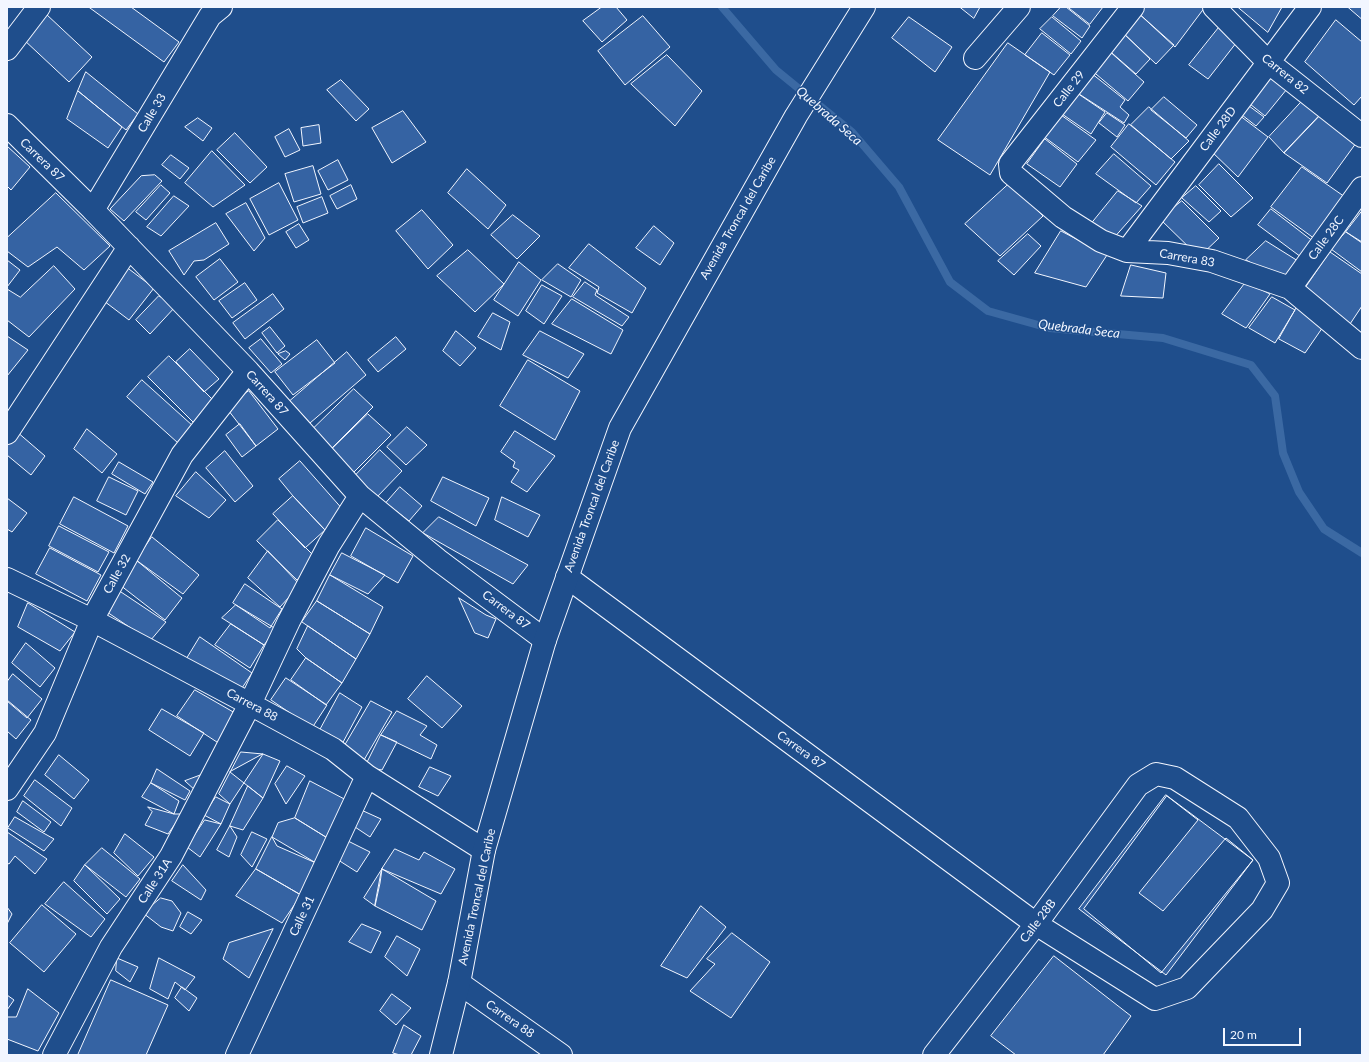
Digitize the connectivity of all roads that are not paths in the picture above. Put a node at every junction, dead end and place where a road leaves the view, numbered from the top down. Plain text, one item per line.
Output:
1 (39, 7) edge
2 (864, 7) edge
3 (1018, 7) edge
4 (1133, 7) edge
5 (1214, 7) edge
6 (1310, 7) edge
7 (215, 11) edge
8 (7, 49) edge
9 (975, 58) dead end
10 (1268, 62) junction
11 (7, 125) edge
12 (1362, 136) edge
13 (1011, 173) joint
14 (1362, 188) edge
15 (93, 210) junction
16 (130, 247) junction
17 (1127, 251) junction
18 (1290, 288) junction
19 (1362, 348) edge
20 (248, 371) junction
21 (7, 433) edge
22 (360, 496) junction
23 (567, 577) junction
24 (7, 579) edge
25 (92, 620) junction
26 (545, 640) junction
27 (250, 704) junction
28 (367, 776) junction
29 (1138, 785) joint
30 (7, 789) edge
31 (484, 850) junction
32 (1036, 924) junction
33 (459, 983) junction
34 (54, 1055) edge
35 (236, 1055) edge
36 (441, 1055) edge
37 (561, 1055) edge
38 (934, 1055) edge

1 - 8 main road
2 - 23 main road, Avenida Troncal del Caribe
3 - 9 main road
4 - 13 main road, Calle 29
5 - 10 main road, Carrera 82
6 - 10 main road, Calle 28D
7 - 15 main road, Calle 33
10 - 12 main road, Carrera 82
10 - 17 main road, Calle 28D
11 - 15 main road, Carrera 87
13 - 17 main road, Carrera 83
14 - 18 main road, Calle 28C
15 - 16 main road, Carrera 87
16 - 20 main road, Carrera 87
16 - 21 main road
17 - 18 main road, Carrera 83
18 - 19 main road, Carrera 83
20 - 22 main road, Carrera 87
20 - 25 main road, Calle 32
22 - 26 main road, Carrera 87
22 - 27 main road, Calle 31A
23 - 26 main road, Avenida Troncal del Caribe
23 - 32 main road, Carrera 87
24 - 25 main road, Carrera 88
25 - 27 main road, Carrera 88
25 - 30 main road, Calle 32
26 - 31 main road, Avenida Troncal del Caribe
27 - 28 main road, Carrera 88
27 - 34 main road, Calle 31A
28 - 31 main road, Carrera 88
28 - 35 main road, Calle 31
29 - 32 main road, Calle 28B
29 - 32 main road, Carrera 87
31 - 33 main road, Avenida Troncal del Caribe
32 - 38 main road, Calle 28B
33 - 36 main road, Avenida Troncal del Caribe
33 - 37 main road, Carrera 88

